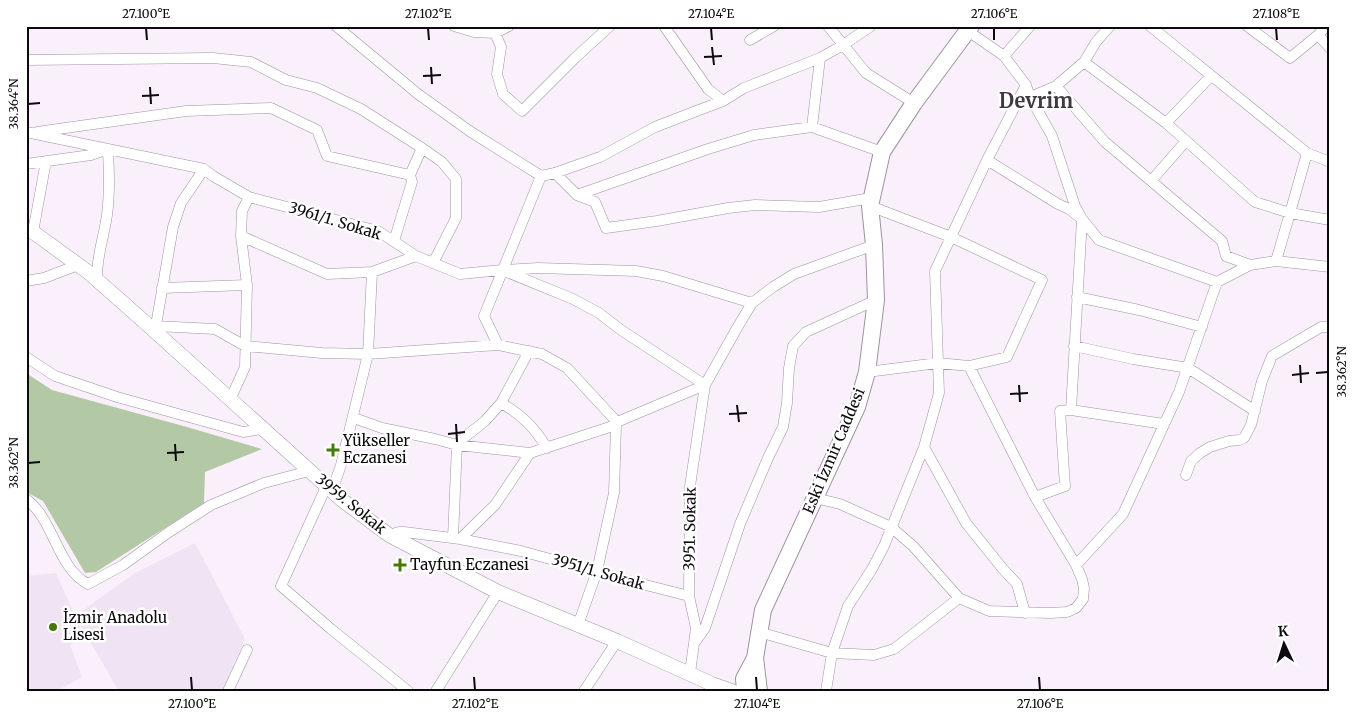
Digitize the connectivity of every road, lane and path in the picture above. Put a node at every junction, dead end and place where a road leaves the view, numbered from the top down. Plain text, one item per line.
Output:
1 (336, 26) edge
2 (454, 26) edge
3 (509, 26) edge
4 (610, 26) edge
5 (664, 26) edge
6 (774, 26) edge
7 (828, 26) edge
8 (871, 26) edge
9 (1030, 26) edge
10 (1110, 26) edge
11 (1150, 26) edge
12 (1247, 26) edge
13 (1326, 26) edge
14 (970, 29) edge
15 (495, 33) junction
16 (1318, 35) junction
17 (750, 40) dead end
18 (843, 45) junction
19 (1330, 48) edge
20 (1004, 56) junction
21 (820, 58) junction
22 (26, 60) edge
23 (1084, 62) junction
24 (1211, 76) junction
25 (1026, 85) junction
26 (1056, 86) junction
27 (1030, 97) junction
28 (723, 101) junction
29 (914, 103) junction
30 (1166, 124) junction
31 (812, 127) junction
32 (28, 133) edge
33 (1186, 141) junction
34 (422, 148) junction
35 (108, 149) junction
36 (882, 152) junction
37 (1307, 153) junction
38 (987, 160) junction
39 (46, 161) junction
40 (1330, 162) edge
41 (26, 164) edge
42 (204, 169) junction
43 (555, 173) junction
44 (410, 175) junction
45 (541, 176) junction
46 (1151, 181) junction
47 (576, 195) junction
48 (250, 196) junction
49 (871, 202) junction
50 (1290, 214) junction
51 (1082, 220) junction
52 (1330, 220) edge
53 (30, 231) edge
54 (241, 236) junction
55 (951, 237) junction
56 (394, 241) junction
57 (874, 245) junction
58 (416, 256) junction
59 (1276, 261) junction
60 (433, 262) junction
61 (78, 265) junction
62 (1250, 265) junction
63 (1330, 267) edge
64 (502, 270) junction
65 (372, 272) junction
66 (97, 280) junction
67 (26, 281) edge
68 (1218, 282) junction
69 (247, 285) junction
70 (162, 288) junction
71 (1077, 297) junction
72 (876, 300) junction
73 (752, 303) junction
74 (1202, 327) junction
75 (1330, 327) edge
76 (155, 329) junction
77 (498, 345) junction
78 (245, 346) junction
79 (1074, 346) junction
80 (529, 351) junction
81 (368, 354) junction
82 (26, 357) edge
83 (938, 363) junction
84 (969, 366) junction
85 (1188, 368) junction
86 (867, 372) junction
87 (705, 385) junction
88 (230, 400) junction
89 (501, 403) junction
90 (1071, 410) junction
91 (1255, 411) junction
92 (354, 418) junction
93 (617, 423) junction
94 (1164, 424) junction
95 (262, 429) junction
96 (457, 445) junction
97 (547, 448) junction
98 (924, 448) junction
99 (530, 453) junction
100 (309, 471) junction
101 (1186, 475) dead end
102 (329, 489) junction
103 (1035, 497) junction
104 (814, 498) junction
105 (26, 499) edge
106 (891, 527) junction
107 (389, 536) junction
108 (457, 538) junction
109 (1076, 565) junction
110 (597, 571) junction
111 (498, 592) junction
112 (689, 596) junction
113 (959, 598) junction
114 (1025, 612) junction
115 (578, 625) junction
116 (759, 632) junction
117 (617, 641) junction
118 (695, 642) junction
119 (247, 650) dead end
120 (832, 653) junction
121 (754, 658) junction
122 (690, 673) junction
123 (709, 687) edge
124 (228, 691) edge
125 (408, 691) edge
126 (436, 691) edge
127 (584, 691) edge
128 (732, 691) edge
129 (745, 691) edge
130 (759, 691) edge
131 (826, 691) edge

1 - 45 street
2 - 15 street
3 - 15 street
4 - 15 street
5 - 28 street
6 - 17 street
7 - 18 street
8 - 18 street
9 - 20 street
10 - 23 street
11 - 24 street
12 - 16 street
13 - 16 street
14 - 20 street
14 - 29 main road, Eski İzmir Caddesi
16 - 19 street
18 - 21 street
18 - 29 street
20 - 25 street
21 - 28 street
21 - 31 street
22 - 34 street
23 - 26 street
23 - 30 street
24 - 30 street
24 - 37 street
25 - 27 street
25 - 38 street
26 - 27 street
26 - 46 street
27 - 51 street
28 - 43 street
29 - 36 main road, Eski İzmir Caddesi
30 - 33 street
31 - 36 street
31 - 47 street
32 - 35 street, 3961/1. Sokak
32 - 44 street
33 - 46 street
33 - 50 street
34 - 44 street
34 - 60 street
35 - 39 street
35 - 42 street, 3961/1. Sokak
35 - 66 street
36 - 49 main road, Eski İzmir Caddesi
37 - 40 street
37 - 50 street
38 - 51 street
38 - 55 street
39 - 41 street
39 - 53 street
42 - 48 street, 3961/1. Sokak
42 - 70 street
43 - 45 street
43 - 47 street
44 - 56 street
45 - 64 street
46 - 62 street
47 - 49 street
48 - 54 street
48 - 56 street, 3961/1. Sokak
49 - 55 street
49 - 57 main road, Eski İzmir Caddesi
50 - 52 street
50 - 59 street
51 - 68 street
51 - 71 street
53 - 61 street, 3959. Sokak
54 - 65 street
54 - 69 street
55 - 83 street
55 - 84 street
56 - 58 street, 3961/1. Sokak
57 - 72 main road, Eski İzmir Caddesi
57 - 73 street
58 - 60 street, 3961/1. Sokak
58 - 65 street
59 - 62 street
59 - 63 street
60 - 64 street, 3961/1. Sokak
61 - 66 street, 3959. Sokak
61 - 67 street
62 - 68 street
64 - 73 street
64 - 77 street
64 - 87 street, 3961/1. Sokak
65 - 81 street
66 - 76 street, 3959. Sokak
68 - 74 street
69 - 70 street
69 - 78 street
70 - 76 street
71 - 74 street
71 - 79 street
72 - 86 main road, Eski İzmir Caddesi
72 - 118 street
73 - 87 street
74 - 85 street
75 - 91 street
76 - 78 street
76 - 88 street, 3959. Sokak
77 - 80 street
77 - 81 street
78 - 81 street
78 - 88 street
79 - 85 street
79 - 90 street
80 - 89 street
80 - 93 street
81 - 92 street
82 - 95 street
83 - 84 street
83 - 86 street
83 - 98 street
84 - 103 street
85 - 91 street
85 - 94 street
86 - 104 main road, Eski İzmir Caddesi
87 - 93 street
87 - 112 street, 3951. Sokak
88 - 95 street, 3959. Sokak
89 - 96 street
89 - 97 street
90 - 94 street
90 - 103 street
91 - 101 street
92 - 96 street
92 - 102 street
93 - 97 street
93 - 110 street
94 - 109 street
95 - 100 street, 3959. Sokak
96 - 99 street
96 - 108 street
97 - 99 street
98 - 106 street
98 - 114 street
99 - 108 street
100 - 102 street, 3959. Sokak
100 - 105 street
102 - 107 street, 3959. Sokak
102 - 125 street
103 - 109 street
104 - 106 street
104 - 116 main road, Eski İzmir Caddesi
106 - 113 street
106 - 120 street
107 - 108 street, 3951/1. Sokak
107 - 111 street, 3959. Sokak
108 - 110 street, 3951/1. Sokak
109 - 114 street
110 - 112 street, 3951/1. Sokak
110 - 115 street
111 - 115 street, 3959. Sokak
111 - 126 street
112 - 118 street, 3951. Sokak
113 - 114 street
113 - 120 street
115 - 117 street, 3959. Sokak
116 - 120 street
116 - 121 main road, Eski İzmir Caddesi
117 - 122 street, 3959. Sokak
117 - 127 street
118 - 122 street, 3951. Sokak
119 - 124 street
120 - 131 street
121 - 129 main road, Eski İzmir Caddesi
121 - 130 main road, Eski İzmir Caddesi
122 - 123 street, 3959. Sokak
123 - 128 street, 3959. Sokak

